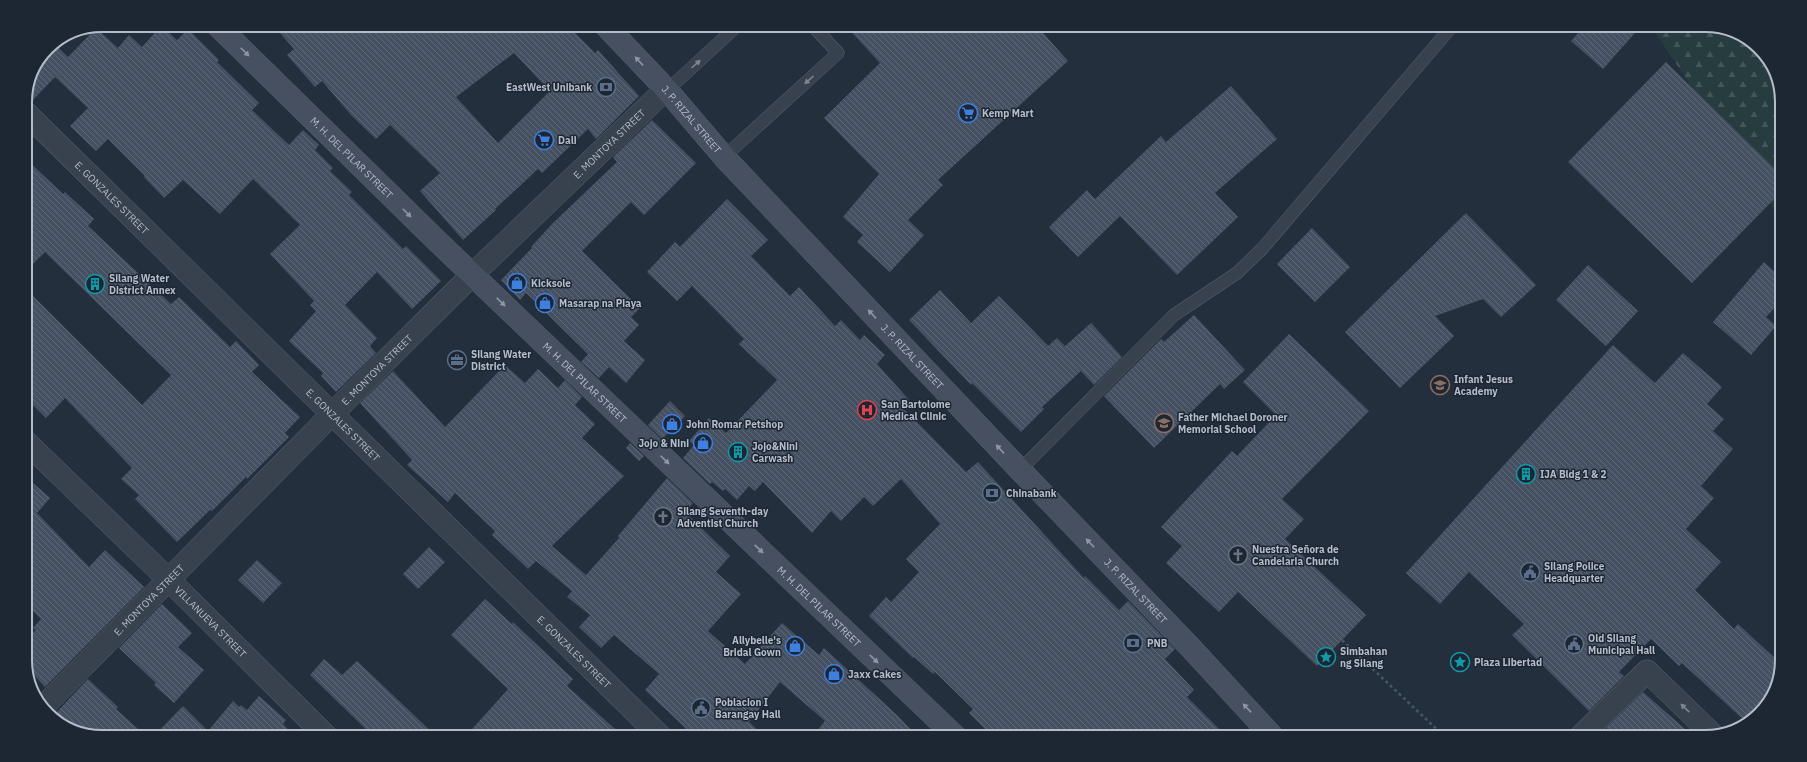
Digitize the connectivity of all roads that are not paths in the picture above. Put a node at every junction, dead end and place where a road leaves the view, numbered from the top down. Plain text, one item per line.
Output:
1 (224, 32) edge
2 (612, 32) edge
3 (730, 32) edge
4 (818, 32) edge
5 (1446, 32) edge
6 (666, 89) junction
7 (32, 119) edge
8 (724, 157) junction
9 (472, 275) junction
10 (333, 413) junction
11 (32, 448) edge
12 (1020, 470) junction
13 (169, 580) junction
14 (47, 703) edge
15 (320, 730) edge
16 (654, 730) edge
17 (949, 730) edge
18 (1267, 730) edge
19 (1587, 730) edge
20 (1707, 730) edge

1 -> 9 main road, M. H. DEL PILAR STREET
6 -> 2 main road, J. P. RIZAL STREET
6 -> 3 lane
4 -> 8 lane
5 - 12 lane
6 - 8 main road, J. P. RIZAL STREET
6 - 9 street, E. MONTOYA STREET
7 - 10 street, E. GONZALES STREET
12 -> 8 main road, J. P. RIZAL STREET
9 - 10 street, E. MONTOYA STREET
9 -> 17 main road, M. H. DEL PILAR STREET
10 - 13 street, E. MONTOYA STREET
10 - 16 street, E. GONZALES STREET
11 - 13 street, VILLANUEVA STREET
18 -> 12 main road, J. P. RIZAL STREET
13 - 14 street, E. MONTOYA STREET
13 - 15 street, VILLANUEVA STREET
20 -> 19 street

